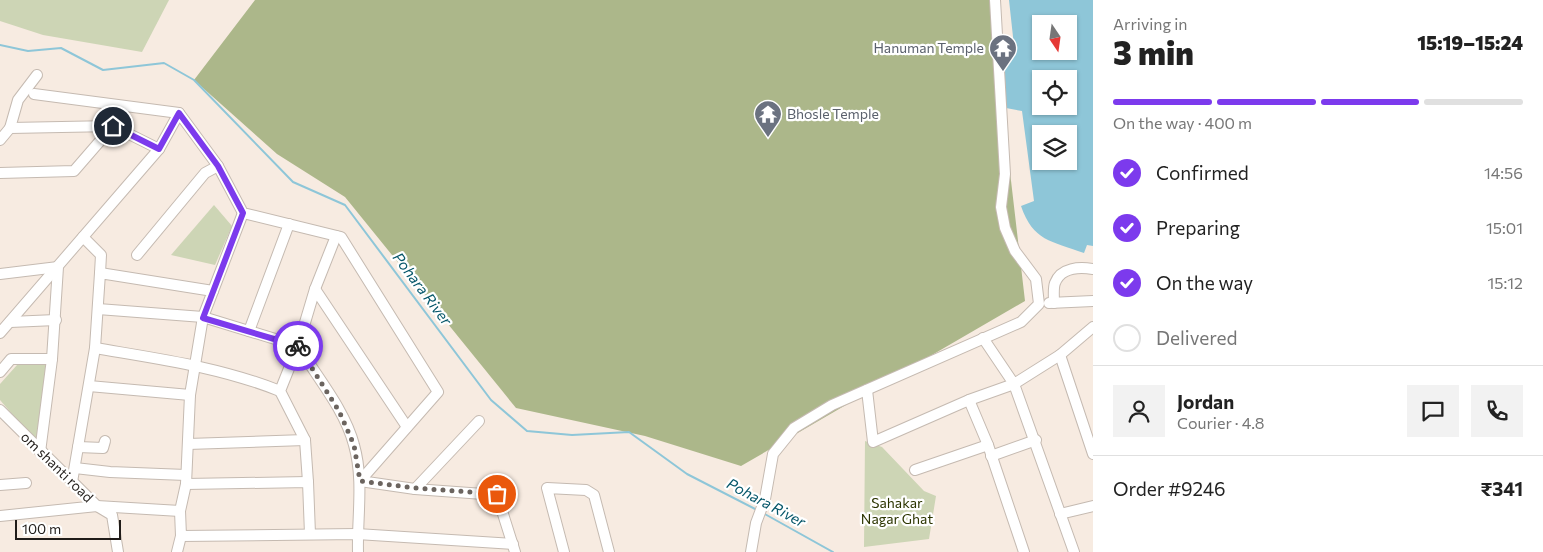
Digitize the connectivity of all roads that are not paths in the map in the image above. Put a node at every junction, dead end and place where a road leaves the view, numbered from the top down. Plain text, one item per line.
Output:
1 (995, 0) edge
2 (37, 75) dead end
3 (34, 94) dead end
4 (179, 113) junction
5 (113, 126) junction
6 (10, 128) junction
7 (0, 140) edge
8 (159, 149) junction
9 (218, 166) junction
10 (0, 173) edge
11 (243, 213) junction
12 (289, 224) junction
13 (336, 236) junction
14 (83, 237) junction
15 (136, 254) dead end
16 (58, 267) junction
17 (1093, 269) edge
18 (100, 273) junction
19 (0, 274) edge
20 (315, 289) junction
21 (213, 291) junction
22 (1093, 301) edge
23 (1054, 303) junction
24 (1039, 304) junction
25 (98, 308) junction
26 (203, 318) junction
27 (56, 320) junction
28 (1093, 327) edge
29 (4, 328) edge
30 (249, 331) junction
31 (983, 338) junction
32 (298, 346) junction
33 (95, 348) junction
34 (1060, 355) junction
35 (52, 359) junction
36 (196, 365) junction
37 (0, 372) edge
38 (1014, 384) junction
39 (89, 386) junction
40 (867, 390) junction
41 (280, 391) junction
42 (190, 395) junction
43 (969, 400) junction
44 (0, 410) edge
45 (479, 421) dead end
46 (408, 427) junction
47 (304, 440) junction
48 (1036, 440) junction
49 (105, 441) dead end
50 (188, 444) junction
51 (988, 445) junction
52 (78, 447) junction
53 (40, 452) junction
54 (1093, 454) edge
55 (991, 456) junction
56 (75, 468) junction
57 (915, 470) dead end
58 (186, 480) junction
59 (360, 481) junction
60 (72, 482) junction
61 (308, 482) junction
62 (26, 483) dead end
63 (0, 485) edge
64 (415, 488) junction
65 (97, 506) junction
66 (1093, 506) edge
67 (180, 511) junction
68 (1060, 514) junction
69 (0, 516) edge
70 (310, 534) junction
71 (358, 534) junction
72 (181, 536) junction
73 (514, 548) edge
74 (118, 552) edge
75 (177, 552) edge
76 (358, 552) edge
77 (564, 552) edge
78 (609, 552) edge
79 (751, 552) edge
80 (1024, 552) edge
81 (1074, 552) edge

1 - 24 street
2 - 6 street
3 - 4 street
4 - 8 street
4 - 9 street
5 - 6 street
5 - 8 street
5 - 10 street
6 - 7 street
8 - 14 street
9 - 11 street
9 - 15 street
11 - 12 street
11 - 21 street
12 - 13 street
12 - 30 street
13 - 20 street
13 - 46 street
14 - 16 street
14 - 18 street
16 - 19 street
16 - 27 street
16 - 29 street
17 - 23 street
18 - 21 street
18 - 25 street
20 - 32 street
20 - 46 street
21 - 26 street
22 - 23 street
23 - 24 street
24 - 31 street
25 - 26 street
25 - 33 street
26 - 30 street
26 - 36 street
27 - 29 street
27 - 35 street
28 - 34 street
30 - 32 street
31 - 38 street
31 - 40 street
32 - 41 street
32 - 59 street
33 - 36 street
33 - 39 street
34 - 38 street
34 - 54 street
35 - 37 street
35 - 53 street
36 - 41 street
36 - 42 street
38 - 43 street
38 - 48 street
39 - 42 street
39 - 52 street
40 - 43 street
40 - 79 street
41 - 47 street
42 - 50 street
43 - 51 street
44 - 53 street, om shanti road
45 - 64 street
46 - 59 street
47 - 50 street
47 - 61 street
48 - 55 street
48 - 68 street
49 - 52 street
50 - 58 street
51 - 55 street
51 - 57 street
52 - 56 street
53 - 60 street, om shanti road
55 - 80 street
56 - 58 street
56 - 60 street
58 - 61 street
58 - 67 street
59 - 64 street
59 - 71 street
60 - 65 street, om shanti road
61 - 70 street
62 - 63 street
64 - 73 street
65 - 67 street
65 - 69 street
65 - 74 street, om shanti road
66 - 68 street
67 - 72 street
68 - 81 street
70 - 71 street
70 - 72 street
71 - 73 street
71 - 76 street
72 - 75 street
77 - 78 street

